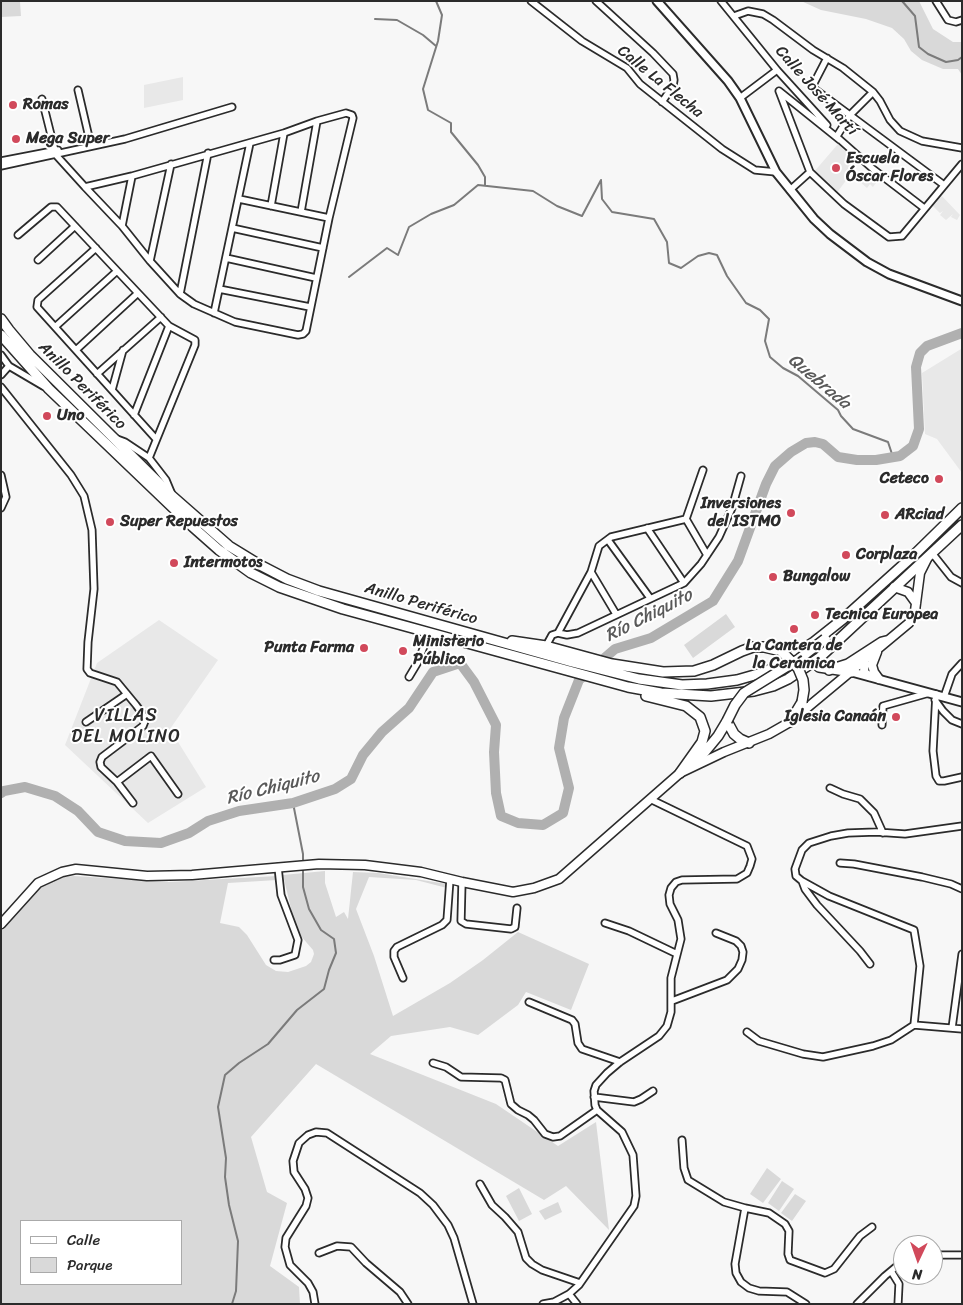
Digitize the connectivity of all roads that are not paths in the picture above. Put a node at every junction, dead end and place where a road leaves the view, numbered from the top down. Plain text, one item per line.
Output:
1 (531, 1) edge
2 (596, 1) edge
3 (657, 1) edge
4 (721, 1) edge
5 (936, 1) edge
6 (734, 16) junction
7 (962, 20) edge
8 (827, 58) junction
9 (777, 70) junction
10 (78, 90) dead end
11 (873, 92) junction
12 (740, 98) junction
13 (42, 99) dead end
14 (662, 102) junction
15 (232, 107) dead end
16 (850, 116) junction
17 (318, 121) junction
18 (284, 133) junction
19 (838, 138) junction
20 (250, 142) junction
21 (91, 146) junction
22 (962, 148) edge
23 (55, 153) junction
24 (208, 154) junction
25 (1, 161) edge
26 (171, 164) junction
27 (962, 164) edge
28 (1, 166) edge
29 (776, 172) junction
30 (810, 172) junction
31 (132, 176) junction
32 (944, 185) junction
33 (85, 187) junction
34 (790, 190) junction
35 (239, 200) junction
36 (271, 206) junction
37 (924, 208) junction
38 (301, 212) junction
39 (329, 218) junction
40 (75, 226) junction
41 (122, 226) junction
42 (232, 228) junction
43 (18, 235) dead end
44 (96, 248) junction
45 (323, 248) junction
46 (226, 258) junction
47 (38, 260) dead end
48 (150, 261) junction
49 (117, 271) junction
50 (316, 278) junction
51 (219, 288) junction
52 (138, 293) junction
53 (180, 294) junction
54 (962, 301) edge
55 (310, 307) junction
56 (214, 313) junction
57 (160, 317) junction
58 (1, 319) edge
59 (169, 326) junction
60 (55, 327) junction
61 (1, 335) edge
62 (76, 350) junction
63 (123, 350) junction
64 (1, 355) edge
65 (9, 366) junction
66 (97, 374) junction
67 (1, 375) edge
68 (1, 387) edge
69 (48, 389) junction
70 (112, 390) junction
71 (134, 415) junction
72 (111, 437) junction
73 (156, 440) junction
74 (149, 458) junction
75 (703, 470) dead end
76 (1, 475) edge
77 (741, 476) dead end
78 (172, 496) junction
79 (1, 508) edge
80 (962, 508) edge
81 (686, 519) junction
82 (962, 525) edge
83 (647, 528) junction
84 (608, 540) junction
85 (707, 555) junction
86 (930, 555) junction
87 (590, 572) junction
88 (684, 583) junction
89 (962, 583) edge
90 (894, 587) junction
91 (650, 598) junction
92 (916, 603) junction
93 (859, 605) junction
94 (616, 614) junction
95 (430, 633) junction
96 (558, 633) junction
97 (494, 640) junction
98 (886, 641) junction
99 (551, 648) junction
100 (878, 648) junction
101 (573, 658) junction
102 (865, 659) junction
103 (962, 662) edge
104 (610, 668) junction
105 (852, 672) junction
106 (869, 676) junction
107 (409, 677) dead end
108 (879, 679) junction
109 (628, 687) junction
110 (127, 694) junction
111 (933, 696) junction
112 (944, 697) junction
113 (962, 702) edge
114 (727, 721) junction
115 (86, 722) dead end
116 (790, 722) junction
117 (962, 724) edge
118 (882, 725) dead end
119 (749, 743) junction
120 (680, 774) junction
121 (962, 777) edge
122 (117, 782) junction
123 (830, 788) dead end
124 (178, 794) dead end
125 (650, 800) junction
126 (133, 803) dead end
127 (962, 826) edge
128 (883, 833) junction
129 (840, 863) dead end
130 (278, 867) junction
131 (450, 879) junction
132 (802, 881) junction
133 (462, 882) junction
134 (962, 889) edge
135 (517, 908) dead end
136 (605, 923) dead end
137 (1, 924) edge
138 (716, 933) dead end
139 (677, 954) junction
140 (962, 954) edge
141 (274, 960) dead end
142 (870, 964) dead end
143 (402, 978) dead end
144 (672, 1001) junction
145 (529, 1002) dead end
146 (914, 1025) junction
147 (952, 1028) junction
148 (962, 1029) edge
149 (748, 1032) dead end
150 (620, 1062) junction
151 (433, 1063) dead end
152 (653, 1091) dead end
153 (594, 1097) junction
154 (597, 1110) junction
155 (682, 1140) dead end
156 (480, 1184) dead end
157 (745, 1208) junction
158 (872, 1227) dead end
159 (319, 1253) dead end
160 (943, 1255) edge
161 (962, 1255) edge
162 (891, 1271) joint
163 (580, 1283) junction
164 (569, 1294) junction
165 (315, 1304) edge
166 (408, 1304) edge
167 (473, 1304) edge
168 (542, 1304) edge
169 (577, 1304) edge
170 (806, 1304) edge
171 (857, 1304) edge
172 (898, 1304) edge

1 - 14 street, Calle La Flecha
2 - 14 street
3 - 12 street
4 - 6 street, Calle José Martí
5 - 7 street
6 - 8 street
6 - 9 street, Calle José Martí
8 - 11 street
8 - 16 street
9 - 12 street
9 - 19 street, Calle José Martí
10 - 21 street
11 - 16 street
11 - 22 street
12 - 29 street
13 - 23 street
14 - 29 street, Calle La Flecha
15 - 21 street
16 - 19 street
16 - 32 street
17 - 18 street
17 - 38 street
17 - 39 street
18 - 20 street
18 - 36 street
19 - 30 street
19 - 37 street, Calle José Martí
20 - 24 street
20 - 35 street
21 - 23 street
23 - 25 street
23 - 28 street
23 - 33 street
24 - 26 street
24 - 53 street
26 - 31 street
26 - 48 street
27 - 32 street
29 - 34 street
30 - 34 street
30 - 37 street
31 - 33 street
31 - 41 street
32 - 37 street
33 - 41 street
34 - 54 street
35 - 36 street
35 - 42 street
36 - 38 street
38 - 39 street
39 - 45 street
40 - 43 street
40 - 44 street
40 - 47 street
41 - 48 street
42 - 45 street
42 - 46 street
44 - 49 street
44 - 60 street
45 - 50 street
46 - 50 street
46 - 51 street
48 - 53 street
49 - 52 street
49 - 60 street
50 - 55 street
51 - 55 street
51 - 56 street
52 - 57 street
52 - 62 street
53 - 56 street
55 - 56 street
57 - 59 street
57 - 63 street
58 - 72 highway, Anillo Periférico
59 - 71 street
59 - 73 street
60 - 62 street
61 - 69 highway, Anillo Periférico
62 - 66 street
63 - 66 street
63 - 70 street
64 - 65 street
65 - 67 street
65 - 69 street
66 - 70 street
68 - 110 street
69 - 95 highway, Anillo Periférico
70 - 71 street
71 - 73 street
72 - 74 street
72 - 78 highway, Anillo Periférico
73 - 74 street
74 - 78 street
75 - 81 street
76 - 79 street
77 - 85 street
78 - 97 highway, Anillo Periférico
80 - 93 highway, Anillo Periférico
81 - 83 street
81 - 85 street
82 - 86 highway, Anillo Periférico
83 - 84 street
83 - 88 street
84 - 87 street
84 - 91 street
85 - 88 street
86 - 89 street
86 - 90 highway, Anillo Periférico
86 - 92 main road
87 - 94 street
87 - 96 street
88 - 91 street
90 - 92 main road
90 - 109 highway, Anillo Periférico
91 - 94 street
92 - 98 main road
93 - 104 highway, Anillo Periférico
93 - 114 highway, bridge
94 - 96 street
95 - 107 street
95 - 109 highway, Anillo Periférico
96 - 99 street
97 - 99 highway
97 - 101 highway, Anillo Periférico
98 - 100 main road
98 - 105 highway
99 - 101 highway
100 - 102 main road
100 - 108 main road
101 - 104 highway, Anillo Periférico
102 - 105 main road
102 - 106 main road
103 - 112 street
104 - 116 highway, bridge
105 - 106 street
105 - 116 main road
106 - 108 street
108 - 111 street
109 - 120 highway
110 - 115 street
110 - 122 street
111 - 112 street
111 - 117 street
111 - 118 street
111 - 121 street
112 - 113 street
114 - 119 highway
114 - 120 highway
116 - 119 main road
119 - 120 main road
120 - 125 main road
122 - 124 street
122 - 126 street
123 - 128 street
125 - 133 main road
125 - 139 street
127 - 128 street
128 - 132 street
129 - 134 street
130 - 131 main road
130 - 137 main road
130 - 141 street
131 - 133 main road
131 - 143 street
132 - 142 street
132 - 146 street
133 - 135 street
136 - 139 street
138 - 144 street
139 - 144 street
140 - 147 street
144 - 150 street
145 - 150 street
146 - 147 street
146 - 149 street
147 - 148 street
150 - 153 street
151 - 154 street
152 - 153 street
153 - 154 street
154 - 163 street
155 - 157 street
156 - 163 street
157 - 158 street
157 - 170 street
159 - 166 street
160 - 161 street
162 - 171 street
162 - 172 street
163 - 164 street
164 - 168 street
164 - 169 street
165 - 167 street

